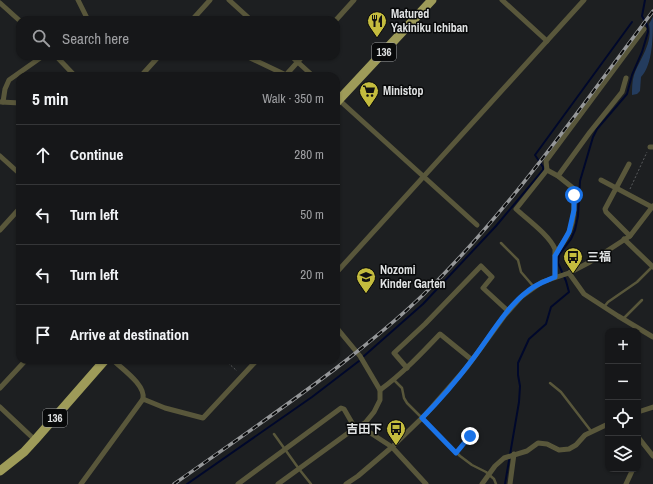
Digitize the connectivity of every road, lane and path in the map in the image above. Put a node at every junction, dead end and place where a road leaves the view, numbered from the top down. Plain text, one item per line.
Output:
1 (78, 0) edge
2 (201, 0) edge
3 (229, 0) edge
4 (354, 0) edge
5 (432, 0) edge
6 (502, 0) edge
7 (584, 0) edge
8 (208, 2) edge
9 (0, 3) edge
10 (86, 16) edge
11 (196, 16) edge
12 (247, 16) edge
13 (340, 16) edge
14 (16, 17) edge
15 (644, 29) dead end
16 (547, 41) junction
17 (37, 60) edge
18 (60, 60) edge
19 (155, 60) edge
20 (254, 60) edge
21 (297, 62) joint
22 (20, 72) edge
23 (71, 72) edge
24 (144, 72) edge
25 (278, 72) edge
26 (289, 72) edge
27 (308, 72) edge
28 (16, 75) edge
29 (626, 78) dead end
30 (340, 97) edge
31 (2, 102) edge
32 (16, 103) edge
33 (340, 103) edge
34 (651, 147) edge
35 (0, 156) edge
36 (629, 164) dead end
37 (16, 170) edge
38 (547, 170) junction
39 (558, 176) junction
40 (424, 177) junction
41 (602, 180) dead end
42 (616, 187) junction
43 (628, 193) junction
44 (653, 206) edge
45 (16, 212) edge
46 (477, 225) dead end
47 (0, 230) edge
48 (630, 236) junction
49 (624, 239) junction
50 (501, 243) dead end
51 (555, 256) junction
52 (653, 267) edge
53 (340, 270) edge
54 (563, 275) junction
55 (534, 287) junction
56 (642, 300) dead end
57 (603, 307) junction
58 (508, 311) junction
59 (623, 319) junction
60 (340, 332) edge
61 (653, 337) edge
62 (472, 360) junction
63 (22, 364) edge
64 (102, 364) edge
65 (117, 364) edge
66 (229, 364) edge
67 (253, 364) edge
68 (407, 368) junction
69 (242, 376) junction
70 (394, 380) junction
71 (550, 383) dead end
72 (0, 388) edge
73 (380, 390) junction
74 (143, 400) junction
75 (0, 407) edge
76 (653, 407) edge
77 (641, 411) edge
78 (422, 418) junction
79 (365, 423) junction
80 (605, 426) edge
81 (355, 428) junction
82 (592, 432) junction
83 (274, 434) dead end
84 (470, 436) dead end
85 (35, 440) junction
86 (641, 441) edge
87 (392, 447) junction
88 (285, 450) junction
89 (456, 453) junction
90 (514, 454) junction
91 (653, 456) edge
92 (299, 469) junction
93 (0, 471) edge
94 (632, 472) edge
95 (488, 474) junction
96 (81, 484) edge
97 (238, 484) edge
98 (278, 484) edge
99 (311, 484) edge
100 (346, 484) edge
101 (426, 484) edge
102 (482, 484) edge
103 (496, 484) edge
104 (510, 484) edge
105 (626, 484) edge

1 - 10 street
2 - 8 street
3 - 12 street
4 - 13 street
5 - 30 highway, 136
6 - 16 street
7 - 16 street
8 - 11 street
9 - 14 street
15 - 38 street
16 - 40 street
17 - 22 street
18 - 23 street
19 - 24 street
20 - 25 street
21 - 26 street
21 - 27 street
28 - 31 street
29 - 39 street
31 - 32 street
33 - 40 street
34 - 43 path
35 - 37 street
36 - 42 street
38 - 39 street
38 - 51 street
39 - 51 street
40 - 46 street
40 - 53 street
41 - 42 street
42 - 43 street
42 - 48 street
43 - 44 street
44 - 48 street
45 - 47 street
48 - 49 street
49 - 52 street
49 - 54 street
50 - 55 lane
51 - 54 street
52 - 57 lane
54 - 55 street
54 - 57 street
55 - 58 street
56 - 59 lane
57 - 59 street
58 - 62 street
58 - 68 street
59 - 61 street
60 - 73 street
62 - 68 street
62 - 78 street
63 - 72 street
64 - 85 highway, 136
65 - 74 street
66 - 69 path
67 - 69 street
68 - 70 street
69 - 74 street
70 - 73 street
70 - 78 lane
71 - 82 lane
73 - 79 street
74 - 96 street
75 - 85 street
76 - 77 street
78 - 87 street
78 - 89 lane
79 - 81 street
79 - 87 street
80 - 82 street
81 - 88 street
81 - 92 street
82 - 90 street
83 - 88 lane
84 - 89 lane
85 - 93 highway, 136
86 - 91 street
87 - 100 street
87 - 101 street
88 - 92 lane
88 - 97 street
89 - 95 lane
90 - 95 street
90 - 104 street
92 - 98 street
92 - 99 lane
94 - 105 street
95 - 102 street
95 - 103 lane

